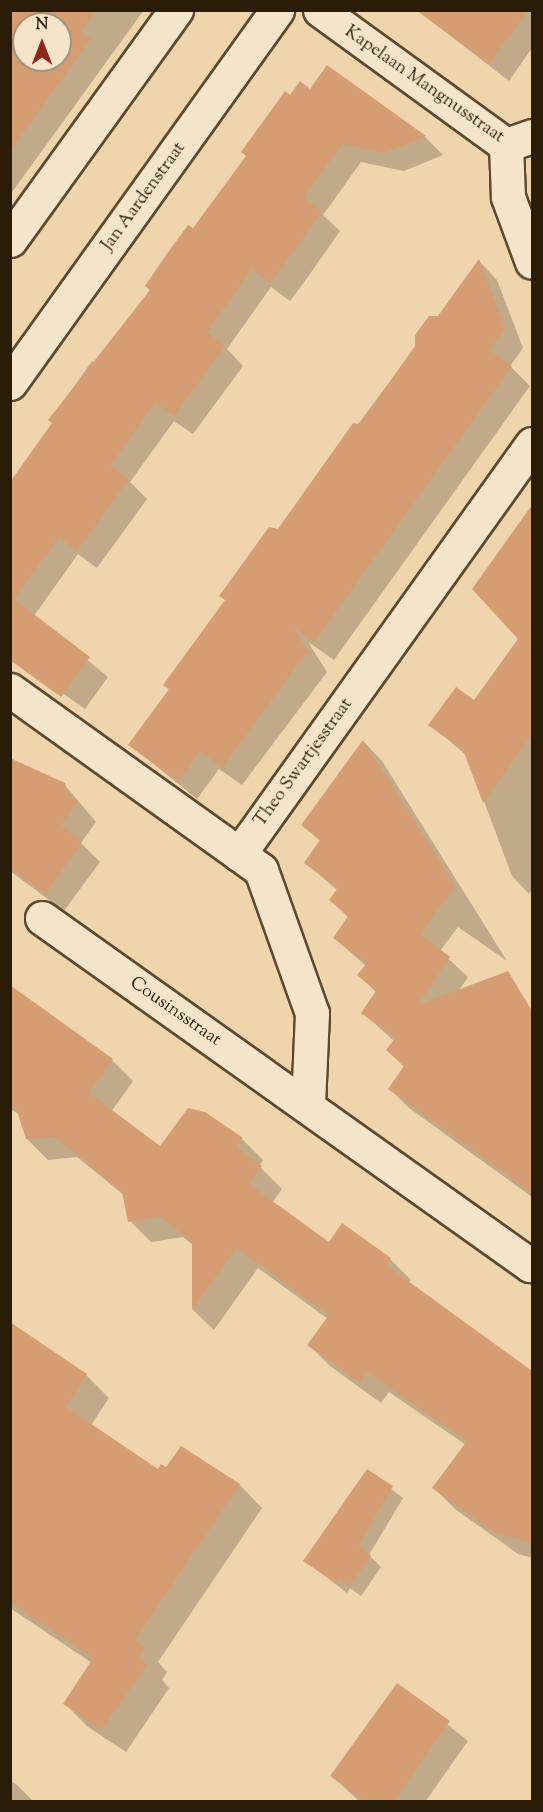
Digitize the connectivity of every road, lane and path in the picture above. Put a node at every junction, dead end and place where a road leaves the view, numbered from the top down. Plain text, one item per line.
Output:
1 (176, 10) edge
2 (277, 10) edge
3 (320, 10) edge
4 (519, 141) edge
5 (10, 240) edge
6 (532, 262) edge
7 (10, 383) edge
8 (532, 444) edge
9 (10, 690) edge
10 (238, 854) junction
11 (42, 918) dead end
12 (308, 1106) junction
13 (532, 1265) edge

1 - 5 street
2 - 7 street, Jan Aardenstraat
3 - 4 street, Kapelaan Mangnusstraat
4 - 6 street
8 - 10 street, Theo Swartjesstraat
9 - 10 street
10 - 12 street
11 - 12 street, Cousinsstraat
12 - 13 street, Cousinsstraat

